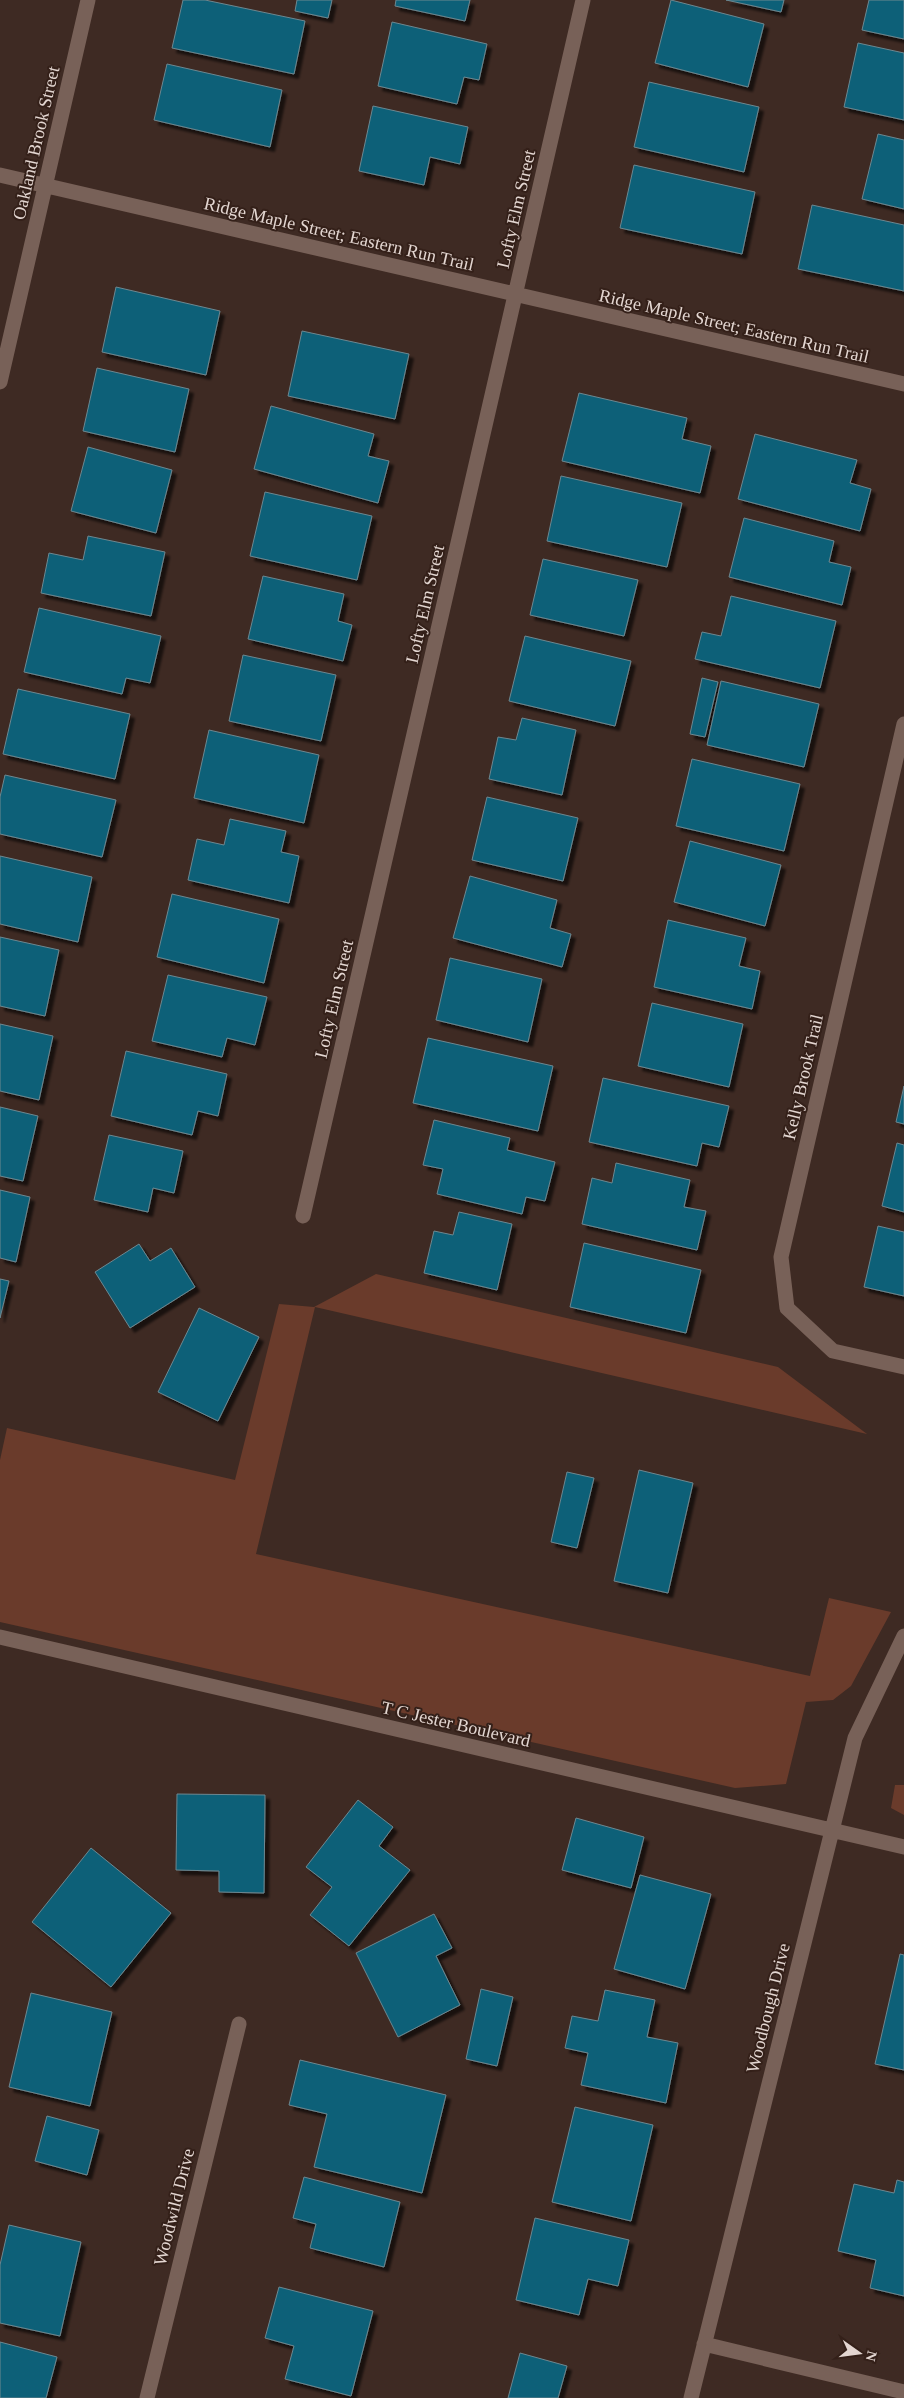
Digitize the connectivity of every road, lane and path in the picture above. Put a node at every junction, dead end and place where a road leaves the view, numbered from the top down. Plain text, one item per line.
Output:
1 (88, 0) edge
2 (583, 0) edge
3 (0, 175) edge
4 (45, 185) junction
5 (515, 294) junction
6 (0, 382) edge
7 (904, 384) edge
8 (904, 724) edge
9 (303, 1216) dead end
10 (904, 1367) edge
11 (904, 1636) edge
12 (0, 1637) edge
13 (831, 1831) junction
14 (904, 1847) edge
15 (239, 2024) dead end
16 (704, 2344) junction
17 (904, 2392) edge
18 (147, 2398) edge
19 (691, 2398) edge

1 - 4 street, Oakland Brook Street
2 - 5 street, Lofty Elm Street
3 - 4 street, Ridge Maple Street; Eastern Run Trail
4 - 5 street, Ridge Maple Street; Eastern Run Trail
4 - 6 street, Oakland Brook Street
5 - 7 street, Ridge Maple Street; Eastern Run Trail
5 - 9 street, Lofty Elm Street
8 - 10 street, Kelly Brook Trail
11 - 13 street, Woodbough Drive
12 - 13 street, T C Jester Boulevard
13 - 14 street, T C Jester Boulevard
13 - 16 street, Woodbough Drive
15 - 18 street, Woodwild Drive
16 - 17 street
16 - 19 street, Woodbough Drive

